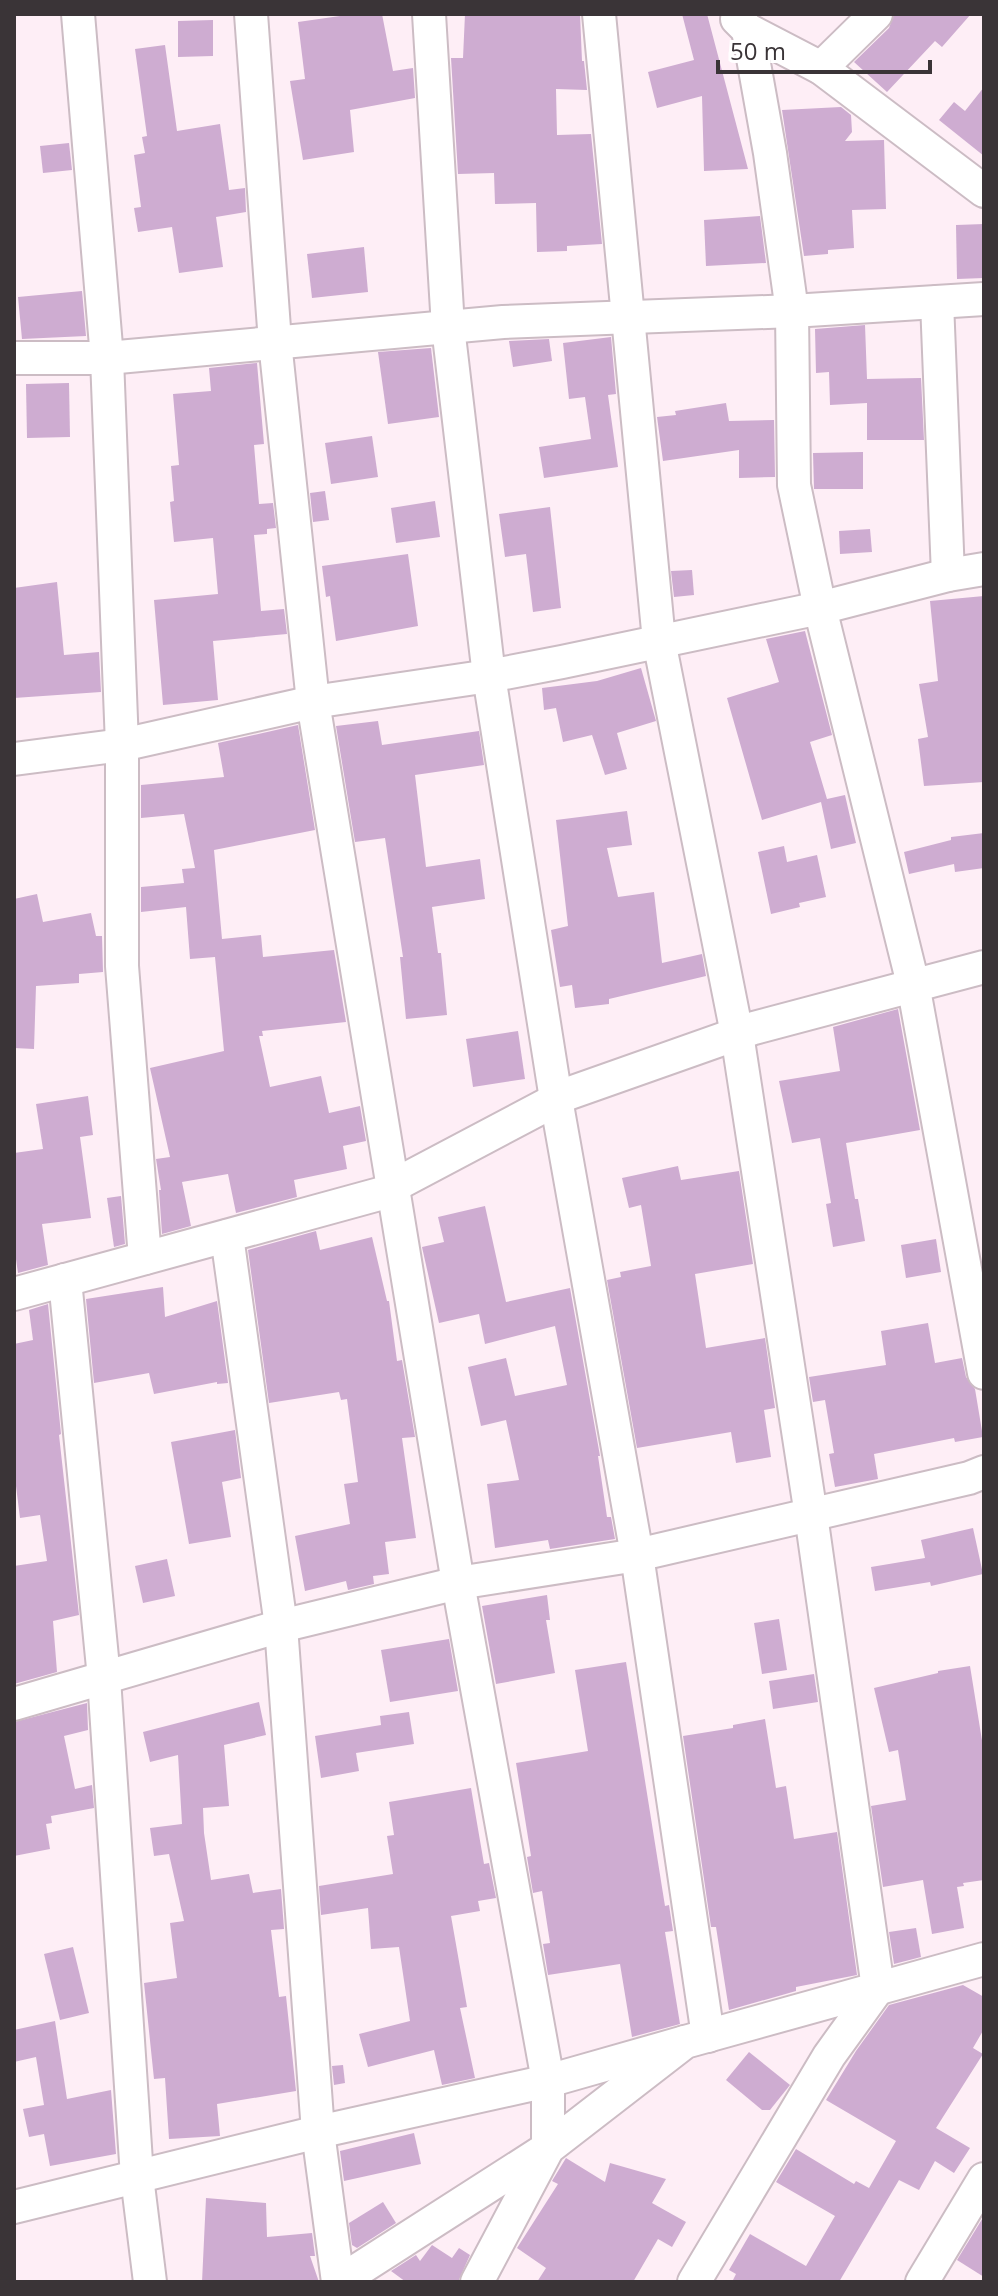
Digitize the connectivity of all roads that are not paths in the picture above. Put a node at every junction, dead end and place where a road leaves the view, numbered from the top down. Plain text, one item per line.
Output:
1 (78, 14) edge
2 (251, 14) edge
3 (429, 14) edge
4 (599, 14) edge
5 (876, 14) edge
6 (740, 22) edge
7 (821, 68) junction
8 (983, 188) edge
9 (984, 299) edge
10 (937, 302) junction
11 (792, 311) junction
12 (629, 316) junction
13 (448, 327) junction
14 (275, 342) junction
15 (14, 358) edge
16 (107, 358) junction
17 (984, 569) edge
18 (948, 575) junction
19 (820, 608) junction
20 (659, 641) junction
21 (489, 676) junction
22 (313, 702) junction
23 (122, 745) junction
24 (14, 759) edge
25 (984, 967) edge
26 (913, 984) junction
27 (737, 1034) junction
28 (556, 1099) junction
29 (394, 1188) junction
30 (227, 1236) junction
31 (145, 1258) junction
32 (65, 1280) junction
33 (14, 1294) edge
34 (984, 1373) edge
35 (984, 1472) edge
36 (811, 1515) junction
37 (637, 1555) junction
38 (458, 1583) junction
39 (281, 1626) junction
40 (104, 1678) junction
41 (14, 1704) edge
42 (984, 1959) edge
43 (878, 1988) junction
44 (696, 2039) junction
45 (548, 2081) junction
46 (318, 2132) junction
47 (548, 2148) junction
48 (137, 2177) junction
49 (984, 2179) edge
50 (14, 2207) edge
51 (150, 2282) edge
52 (338, 2282) edge
53 (477, 2282) edge
54 (694, 2282) edge
55 (922, 2282) edge

1 - 16 street
2 - 14 street
3 - 13 street
4 - 12 street
5 - 7 street
6 - 7 street
6 - 11 street
7 - 8 street
9 - 10 street
10 - 11 street
10 - 18 street
11 - 12 street
11 - 19 street
12 - 13 street
12 - 20 street
13 - 14 street
13 - 21 street
14 - 16 street
14 - 22 street
15 - 16 street
16 - 23 street
17 - 18 street
18 - 19 street
19 - 20 street
19 - 26 street
20 - 21 street
20 - 27 street
21 - 22 street
21 - 28 street
22 - 23 street
22 - 29 street
23 - 24 street
23 - 31 street
25 - 26 street
26 - 27 street
26 - 34 street
27 - 28 street
27 - 36 street
28 - 29 street
28 - 37 street
29 - 30 street
29 - 38 street
30 - 31 street
30 - 39 street
31 - 32 street
32 - 33 street
32 - 40 street
35 - 36 street
36 - 37 street
36 - 43 street
37 - 38 street
37 - 44 street
38 - 39 street
38 - 45 street
39 - 40 street
39 - 46 street
40 - 41 street
40 - 48 street
42 - 43 street
43 - 44 street
43 - 54 street
44 - 45 street
44 - 47 street
45 - 46 street
45 - 47 street
46 - 48 street
46 - 52 street
47 - 52 street
47 - 53 street
48 - 50 street
48 - 51 street
49 - 55 street

